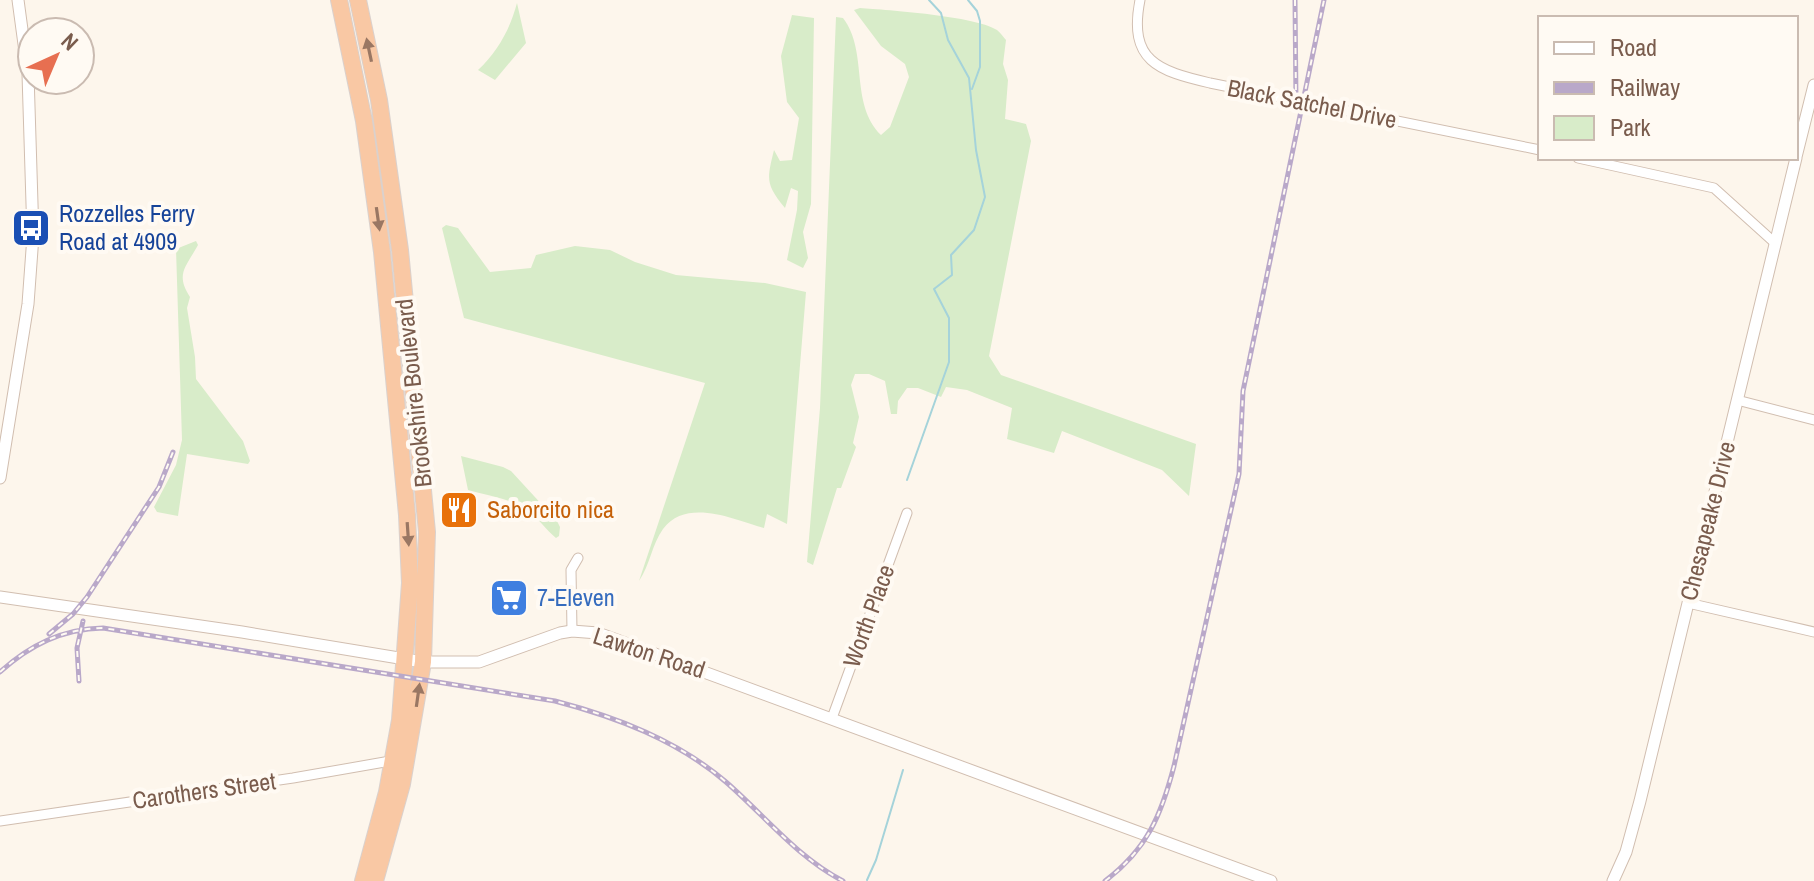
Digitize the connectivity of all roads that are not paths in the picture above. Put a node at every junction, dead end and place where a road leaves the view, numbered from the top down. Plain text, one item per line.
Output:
1 (339, 0) edge
2 (358, 0) edge
3 (1140, 0) edge
4 (19, 2) edge
5 (1814, 85) edge
6 (379, 100) junction
7 (361, 102) junction
8 (1538, 150) edge
9 (1798, 150) edge
10 (1587, 160) edge
11 (1796, 160) edge
12 (1775, 243) junction
13 (1737, 400) junction
14 (1814, 420) edge
15 (0, 478) edge
16 (907, 513) dead end
17 (578, 558) dead end
18 (0, 597) edge
19 (1688, 603) junction
20 (572, 631) junction
21 (1814, 632) edge
22 (415, 661) junction
23 (832, 718) junction
24 (400, 760) junction
25 (0, 821) edge
26 (363, 881) edge
27 (375, 881) edge
28 (1271, 881) edge
29 (1613, 881) edge

1 - 7 highway, Brookshire Boulevard
6 -> 2 highway, Brookshire Boulevard
3 - 8 street, Black Satchel Drive
4 - 15 street
5 - 9 street, Chesapeake Drive
6 - 7 highway
6 - 22 highway, Brookshire Boulevard
7 -> 22 highway, Brookshire Boulevard
10 - 12 street
11 - 12 street, Chesapeake Drive
12 - 13 street, Chesapeake Drive
13 - 14 street
13 - 19 street, Chesapeake Drive
16 - 23 street, Worth Place
17 - 20 street
18 - 22 street, Lawton Road
19 - 21 street
19 - 29 street, Chesapeake Drive
20 - 22 street, Lawton Road
20 - 23 street, Lawton Road
22 - 24 highway, Brookshire Boulevard
23 - 28 street, Lawton Road
24 - 25 street, Carothers Street
24 - 26 highway, Brookshire Boulevard
24 - 27 highway, Brookshire Boulevard

